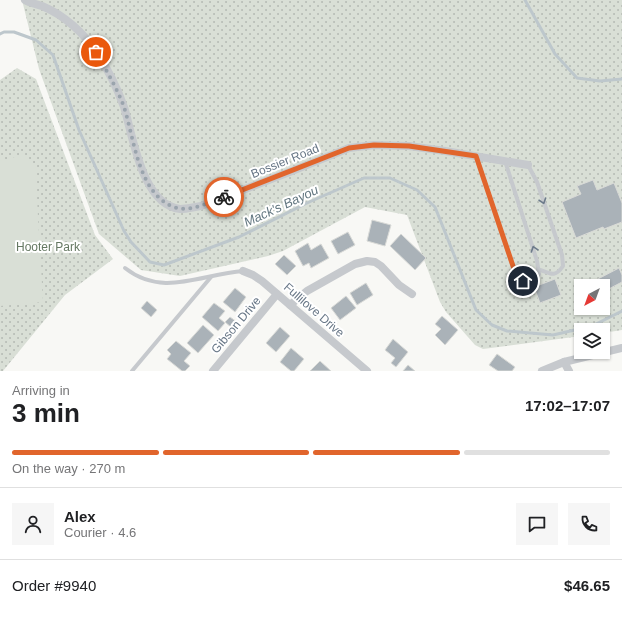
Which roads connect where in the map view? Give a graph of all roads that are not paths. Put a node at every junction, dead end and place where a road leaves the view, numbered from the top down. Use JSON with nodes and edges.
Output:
{"nodes":[{"id":1,"x":25,"y":0,"type":"edge"},
{"id":2,"x":476,"y":156,"type":"junction"},
{"id":3,"x":505,"y":161,"type":"junction"},
{"id":4,"x":528,"y":165,"type":"joint"},
{"id":5,"x":125,"y":268,"type":"dead end"},
{"id":6,"x":538,"y":269,"type":"junction"},
{"id":7,"x":243,"y":271,"type":"joint"},
{"id":8,"x":211,"y":277,"type":"junction"},
{"id":9,"x":277,"y":294,"type":"junction"},
{"id":10,"x":412,"y":294,"type":"dead end"},
{"id":11,"x":290,"y":305,"type":"junction"},
{"id":12,"x":622,"y":348,"type":"edge"},
{"id":13,"x":564,"y":362,"type":"junction"},
{"id":14,"x":132,"y":371,"type":"edge"},
{"id":15,"x":213,"y":371,"type":"edge"},
{"id":16,"x":367,"y":371,"type":"edge"},
{"id":17,"x":542,"y":371,"type":"edge"},
{"id":18,"x":569,"y":371,"type":"edge"}],
"edges":[{"from":1,"to":2,"type":"street","name":"Bossier Road"},
{"from":2,"to":3,"type":"street","name":"Bossier Road"},
{"from":2,"to":6,"type":"lane"},
{"from":3,"to":4,"type":"street","name":"Bossier Road"},
{"from":6,"to":3,"type":"lane","one_way":true},
{"from":4,"to":6,"type":"lane","one_way":true},
{"from":5,"to":8,"type":"lane"},
{"from":7,"to":8,"type":"lane"},
{"from":7,"to":9,"type":"street","name":"Fullilove Drive"},
{"from":8,"to":14,"type":"lane"},
{"from":9,"to":11,"type":"street","name":"Fullilove Drive"},
{"from":9,"to":15,"type":"street","name":"Gibson Drive"},
{"from":10,"to":11,"type":"street"},
{"from":11,"to":16,"type":"street","name":"Fullilove Drive"},
{"from":12,"to":13,"type":"street"},
{"from":13,"to":17,"type":"street"},
{"from":13,"to":18,"type":"street"}]}
